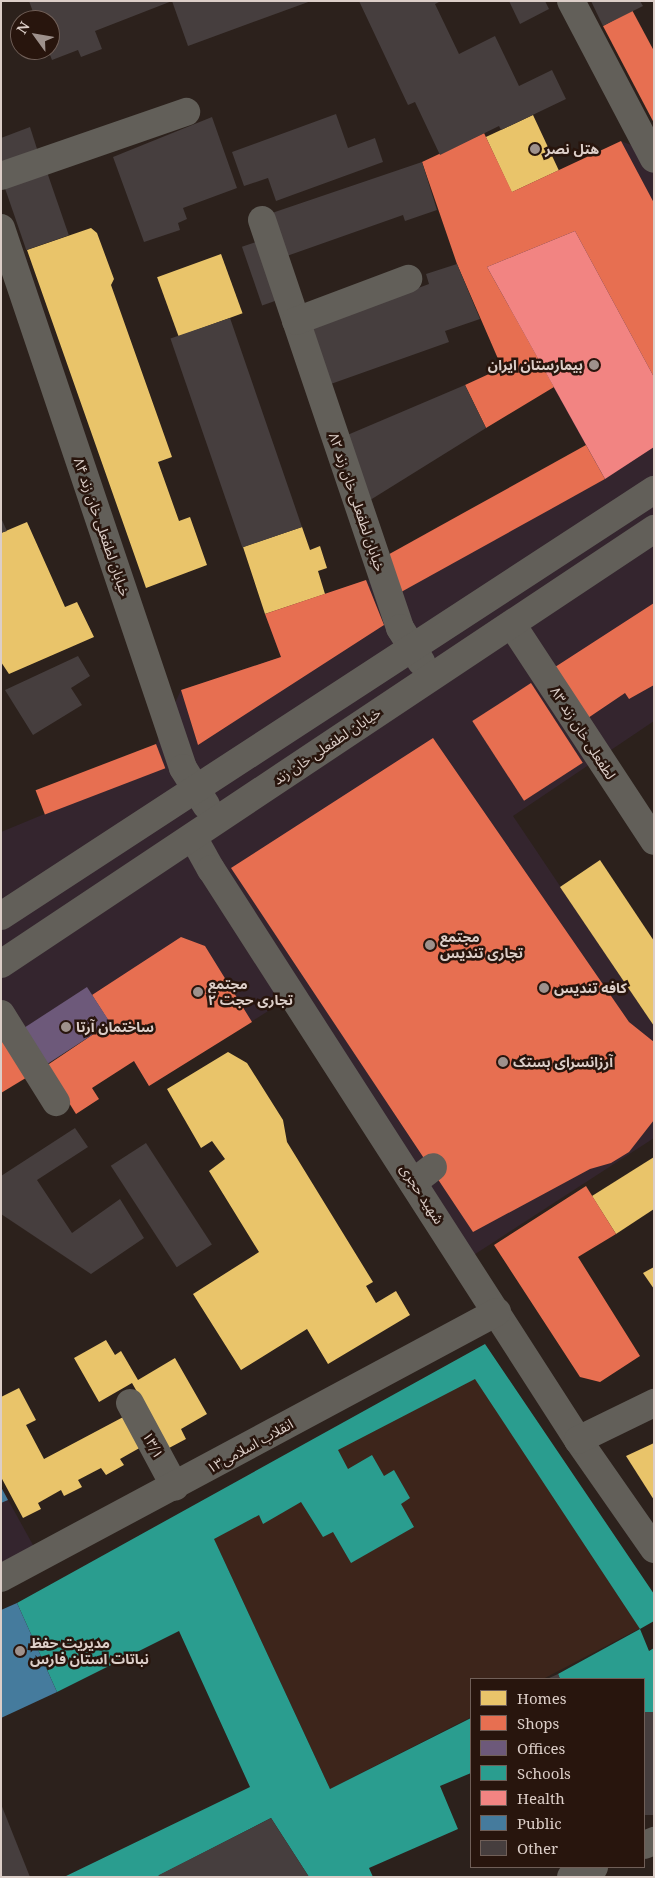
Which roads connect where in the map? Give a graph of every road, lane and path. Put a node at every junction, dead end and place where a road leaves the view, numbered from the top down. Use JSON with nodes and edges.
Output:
{"nodes":[{"id":1,"x":571,"y":1,"type":"edge"},
{"id":2,"x":186,"y":112,"type":"dead end"},
{"id":3,"x":654,"y":159,"type":"edge"},
{"id":4,"x":1,"y":176,"type":"edge"},
{"id":5,"x":262,"y":220,"type":"dead end"},
{"id":6,"x":1,"y":228,"type":"edge"},
{"id":7,"x":408,"y":279,"type":"dead end"},
{"id":8,"x":296,"y":320,"type":"junction"},
{"id":9,"x":652,"y":494,"type":"edge"},
{"id":10,"x":654,"y":529,"type":"edge"},
{"id":11,"x":512,"y":626,"type":"junction"},
{"id":12,"x":411,"y":648,"type":"junction"},
{"id":13,"x":432,"y":678,"type":"junction"},
{"id":14,"x":196,"y":790,"type":"junction"},
{"id":15,"x":216,"y":821,"type":"junction"},
{"id":16,"x":194,"y":837,"type":"junction"},
{"id":17,"x":654,"y":841,"type":"edge"},
{"id":18,"x":1,"y":916,"type":"edge"},
{"id":19,"x":1,"y":964,"type":"edge"},
{"id":20,"x":1,"y":1014,"type":"edge"},
{"id":21,"x":56,"y":1102,"type":"dead end"},
{"id":22,"x":497,"y":1312,"type":"junction"},
{"id":23,"x":130,"y":1402,"type":"dead end"},
{"id":24,"x":654,"y":1403,"type":"edge"},
{"id":25,"x":578,"y":1440,"type":"junction"},
{"id":26,"x":175,"y":1487,"type":"junction"},
{"id":27,"x":654,"y":1549,"type":"edge"},
{"id":28,"x":1,"y":1578,"type":"edge"},
{"id":29,"x":592,"y":1868,"type":"edge"},
{"id":30,"x":571,"y":1877,"type":"edge"}],
"edges":[{"from":1,"to":3,"type":"street"},
{"from":2,"to":4,"type":"street"},
{"from":5,"to":8,"type":"street","name":"خیابان لطفعلی خان زند ۸۲"},
{"from":6,"to":14,"type":"street","name":"خیابان لطفعلی خان زند ۸۴"},
{"from":7,"to":8,"type":"street"},
{"from":8,"to":12,"type":"street","name":"خیابان لطفعلی خان زند ۸۲"},
{"from":9,"to":12,"type":"street"},
{"from":10,"to":11,"type":"street","name":"خیابان لطفعلی خان زند"},
{"from":11,"to":13,"type":"street","name":"خیابان لطفعلی خان زند"},
{"from":11,"to":17,"type":"street","name":"لطفعلی خان زند ۸۳"},
{"from":12,"to":13,"type":"street","name":"خیابان لطفعلی خان زند ۸۲"},
{"from":12,"to":14,"type":"street"},
{"from":13,"to":15,"type":"street","name":"خیابان لطفعلی خان زند"},
{"from":14,"to":15,"type":"street","name":"خیابان لطفعلی خان زند ۸۴"},
{"from":14,"to":18,"type":"street"},
{"from":15,"to":16,"type":"street","name":"خیابان لطفعلی خان زند"},
{"from":16,"to":19,"type":"street","name":"خیابان لطفعلی خان زند"},
{"from":16,"to":22,"type":"street","name":"شهید حجری"},
{"from":20,"to":21,"type":"street"},
{"from":22,"to":25,"type":"street","name":"شهید حجری"},
{"from":22,"to":26,"type":"street","name":"انقلاب اسلامی۱۳"},
{"from":23,"to":26,"type":"street","name":"۱۳/۱"},
{"from":24,"to":25,"type":"street"},
{"from":25,"to":27,"type":"street","name":"شهید حجری"},
{"from":26,"to":28,"type":"street","name":"انقلاب اسلامی۱۳"},
{"from":29,"to":30,"type":"street"}]}
